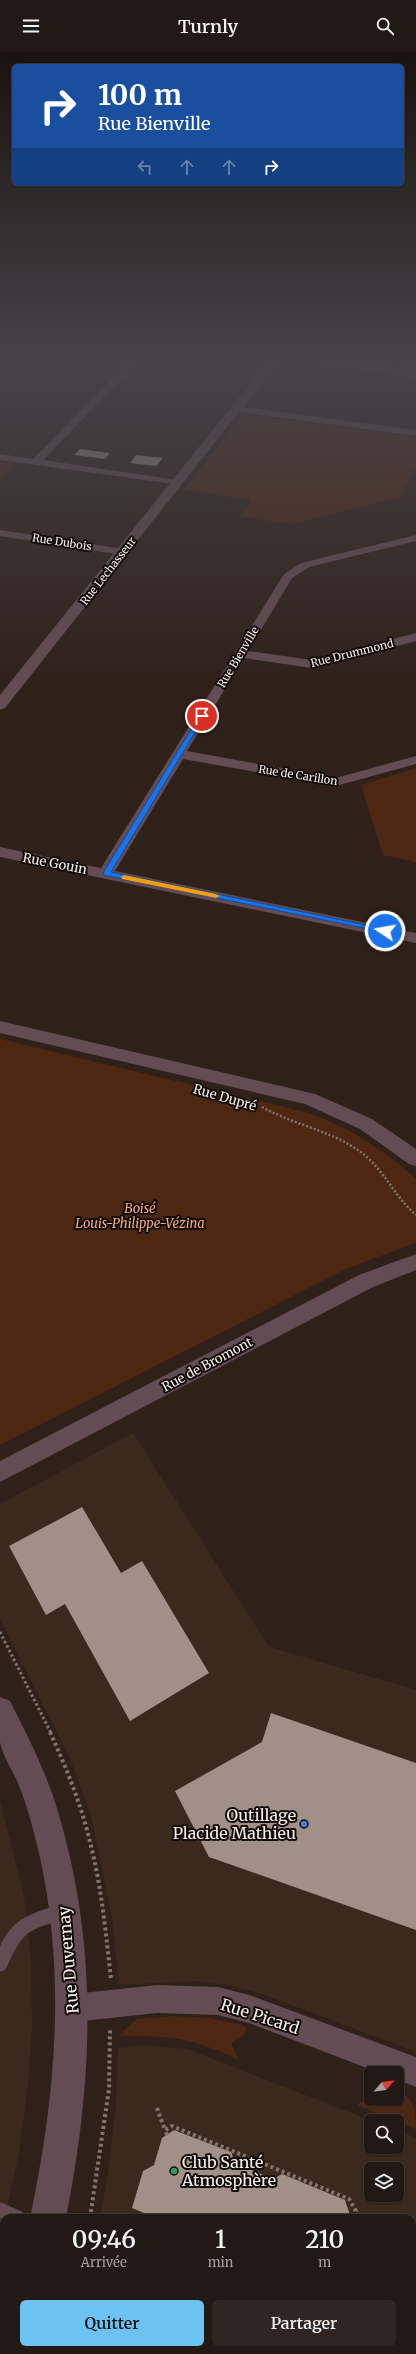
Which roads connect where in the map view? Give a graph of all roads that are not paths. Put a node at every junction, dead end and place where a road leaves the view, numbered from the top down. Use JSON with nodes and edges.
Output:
{"nodes":[{"id":1,"x":72,"y":467,"type":"edge"},
{"id":2,"x":189,"y":467,"type":"edge"},
{"id":3,"x":177,"y":483,"type":"junction"},
{"id":4,"x":0,"y":533,"type":"edge"},
{"id":5,"x":416,"y":538,"type":"edge"},
{"id":6,"x":123,"y":552,"type":"junction"},
{"id":7,"x":416,"y":637,"type":"edge"},
{"id":8,"x":240,"y":654,"type":"junction"},
{"id":9,"x":0,"y":705,"type":"edge"},
{"id":10,"x":179,"y":754,"type":"junction"},
{"id":11,"x":416,"y":760,"type":"edge"},
{"id":12,"x":0,"y":852,"type":"edge"},
{"id":13,"x":106,"y":873,"type":"junction"},
{"id":14,"x":416,"y":938,"type":"edge"},
{"id":15,"x":0,"y":1027,"type":"edge"},
{"id":16,"x":416,"y":1159,"type":"edge"},
{"id":17,"x":416,"y":1262,"type":"edge"},
{"id":18,"x":0,"y":1472,"type":"edge"},
{"id":19,"x":0,"y":1711,"type":"edge"},
{"id":20,"x":65,"y":1911,"type":"junction"},
{"id":21,"x":0,"y":1964,"type":"edge"},
{"id":22,"x":73,"y":2008,"type":"junction"},
{"id":23,"x":416,"y":2072,"type":"edge"},
{"id":24,"x":49,"y":2214,"type":"edge"}],
"edges":[{"from":1,"to":3,"type":"street"},
{"from":2,"to":3,"type":"street","name":"Rue Lechasseur"},
{"from":3,"to":6,"type":"street","name":"Rue Lechasseur"},
{"from":4,"to":6,"type":"street","name":"Rue Dubois"},
{"from":5,"to":8,"type":"street","name":"Rue Bienville"},
{"from":6,"to":9,"type":"street","name":"Rue Lechasseur"},
{"from":7,"to":8,"type":"street","name":"Rue Drummond"},
{"from":8,"to":10,"type":"street","name":"Rue Bienville"},
{"from":10,"to":11,"type":"street","name":"Rue de Carillon"},
{"from":10,"to":13,"type":"street","name":"Rue Bienville"},
{"from":12,"to":13,"type":"street","name":"Rue Gouin"},
{"from":13,"to":14,"type":"street","name":"Rue Gouin"},
{"from":15,"to":16,"type":"street","name":"Rue Dupré"},
{"from":17,"to":18,"type":"street","name":"Rue de Bromont"},
{"from":19,"to":20,"type":"street","name":"Rue Duvernay"},
{"from":20,"to":21,"type":"lane"},
{"from":20,"to":22,"type":"street","name":"Rue Duvernay"},
{"from":22,"to":23,"type":"street","name":"Rue Picard"},
{"from":22,"to":24,"type":"street","name":"Rue Duvernay"}]}
